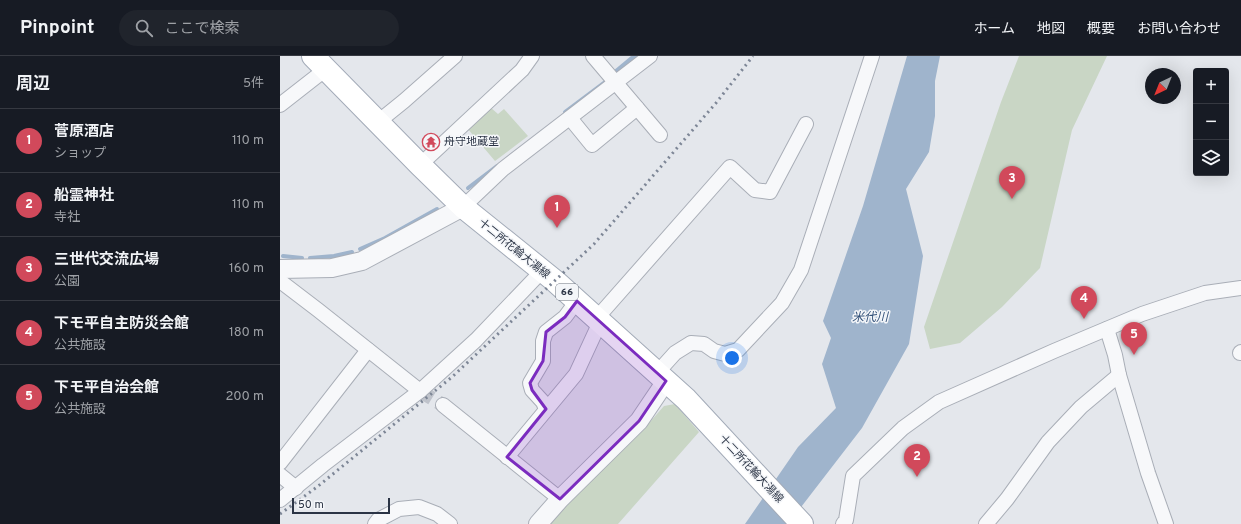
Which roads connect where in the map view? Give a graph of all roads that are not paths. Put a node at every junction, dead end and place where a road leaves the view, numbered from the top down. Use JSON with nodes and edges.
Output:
{"nodes":[{"id":1,"x":455,"y":56,"type":"edge"},
{"id":2,"x":532,"y":56,"type":"edge"},
{"id":3,"x":593,"y":56,"type":"edge"},
{"id":4,"x":650,"y":56,"type":"edge"},
{"id":5,"x":872,"y":56,"type":"edge"},
{"id":6,"x":320,"y":62,"type":"edge"},
{"id":7,"x":611,"y":77,"type":"junction"},
{"id":8,"x":280,"y":105,"type":"edge"},
{"id":9,"x":638,"y":108,"type":"junction"},
{"id":10,"x":570,"y":118,"type":"junction"},
{"id":11,"x":378,"y":122,"type":"junction"},
{"id":12,"x":806,"y":124,"type":"dead end"},
{"id":13,"x":660,"y":135,"type":"dead end"},
{"id":14,"x":420,"y":165,"type":"junction"},
{"id":15,"x":463,"y":207,"type":"junction"},
{"id":16,"x":280,"y":271,"type":"edge"},
{"id":17,"x":542,"y":271,"type":"junction"},
{"id":18,"x":1241,"y":288,"type":"edge"},
{"id":19,"x":577,"y":301,"type":"junction"},
{"id":20,"x":598,"y":320,"type":"junction"},
{"id":21,"x":1107,"y":329,"type":"junction"},
{"id":22,"x":368,"y":350,"type":"junction"},
{"id":23,"x":1119,"y":375,"type":"junction"},
{"id":24,"x":661,"y":377,"type":"junction"},
{"id":25,"x":420,"y":391,"type":"junction"},
{"id":26,"x":443,"y":405,"type":"tunnel mouth"},
{"id":27,"x":546,"y":409,"type":"junction"},
{"id":28,"x":507,"y":456,"type":"junction"},
{"id":29,"x":280,"y":463,"type":"edge"},
{"id":30,"x":280,"y":475,"type":"edge"},
{"id":31,"x":296,"y":488,"type":"junction"},
{"id":32,"x":560,"y":499,"type":"junction"},
{"id":33,"x":280,"y":500,"type":"edge"},
{"id":34,"x":800,"y":522,"type":"edge"},
{"id":35,"x":375,"y":524,"type":"edge"},
{"id":36,"x":450,"y":524,"type":"edge"},
{"id":37,"x":538,"y":524,"type":"edge"},
{"id":38,"x":843,"y":524,"type":"edge"},
{"id":39,"x":986,"y":524,"type":"edge"},
{"id":40,"x":1166,"y":524,"type":"edge"}],
"edges":[{"from":1,"to":11,"type":"street"},
{"from":2,"to":14,"type":"street"},
{"from":3,"to":7,"type":"street"},
{"from":4,"to":7,"type":"street"},
{"from":5,"to":24,"type":"street"},
{"from":6,"to":8,"type":"street"},
{"from":6,"to":11,"type":"main road","name":"十二所花輪大湯線","number":"66"},
{"from":7,"to":9,"type":"street"},
{"from":7,"to":10,"type":"street"},
{"from":9,"to":10,"type":"street"},
{"from":9,"to":13,"type":"street"},
{"from":10,"to":15,"type":"street"},
{"from":11,"to":14,"type":"main road","name":"十二所花輪大湯線","number":"66"},
{"from":12,"to":20,"type":"street"},
{"from":14,"to":15,"type":"main road","name":"十二所花輪大湯線","number":"66"},
{"from":15,"to":16,"type":"street"},
{"from":15,"to":17,"type":"main road","name":"十二所花輪大湯線","number":"66"},
{"from":16,"to":22,"type":"street"},
{"from":17,"to":19,"type":"main road","name":"十二所花輪大湯線","number":"66"},
{"from":17,"to":25,"type":"street"},
{"from":18,"to":21,"type":"street"},
{"from":19,"to":20,"type":"main road","name":"十二所花輪大湯線","number":"66"},
{"from":19,"to":27,"type":"street"},
{"from":20,"to":24,"type":"main road","name":"十二所花輪大湯線","number":"66"},
{"from":20,"to":27,"type":"street"},
{"from":21,"to":23,"type":"street"},
{"from":21,"to":38,"type":"street"},
{"from":22,"to":25,"type":"street"},
{"from":22,"to":29,"type":"street"},
{"from":23,"to":39,"type":"street"},
{"from":23,"to":40,"type":"street"},
{"from":24,"to":32,"type":"street"},
{"from":24,"to":34,"type":"main road","name":"十二所花輪大湯線","number":"66"},
{"from":25,"to":31,"type":"street"},
{"from":26,"to":28,"type":"street"},
{"from":27,"to":28,"type":"street"},
{"from":28,"to":32,"type":"street"},
{"from":30,"to":31,"type":"street"},
{"from":31,"to":33,"type":"street"},
{"from":32,"to":37,"type":"street"},
{"from":35,"to":36,"type":"street"}]}
